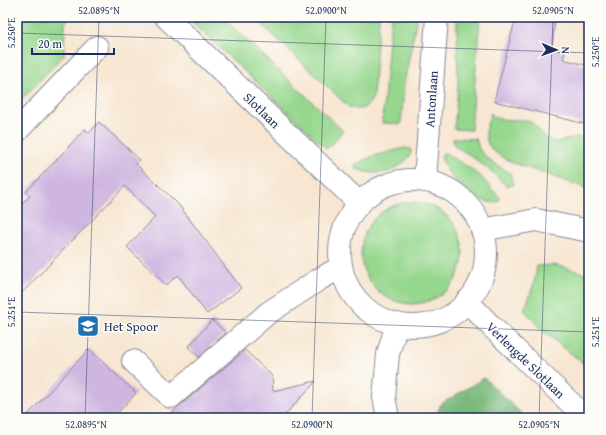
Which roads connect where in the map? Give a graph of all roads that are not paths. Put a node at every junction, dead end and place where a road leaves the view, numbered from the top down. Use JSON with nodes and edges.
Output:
{"nodes":[{"id":1,"x":166,"y":17,"type":"edge"},
{"id":2,"x":437,"y":17,"type":"edge"},
{"id":3,"x":97,"y":47,"type":"dead end"},
{"id":4,"x":17,"y":131,"type":"edge"},
{"id":5,"x":425,"y":180,"type":"junction"},
{"id":6,"x":359,"y":203,"type":"junction"},
{"id":7,"x":482,"y":230,"type":"junction"},
{"id":8,"x":589,"y":231,"type":"edge"},
{"id":9,"x":341,"y":267,"type":"junction"},
{"id":10,"x":467,"y":302,"type":"junction"},
{"id":11,"x":397,"y":324,"type":"junction"},
{"id":12,"x":133,"y":361,"type":"dead end"},
{"id":13,"x":388,"y":418,"type":"edge"},
{"id":14,"x":586,"y":418,"type":"edge"}],
"edges":[{"from":1,"to":6,"type":"street","name":"Slotlaan"},
{"from":2,"to":5,"type":"street","name":"Antonlaan"},
{"from":3,"to":4,"type":"street"},
{"from":5,"to":6,"type":"street"},
{"from":5,"to":7,"type":"street"},
{"from":6,"to":9,"type":"street"},
{"from":7,"to":8,"type":"street"},
{"from":7,"to":10,"type":"street"},
{"from":9,"to":11,"type":"street"},
{"from":9,"to":12,"type":"street"},
{"from":10,"to":11,"type":"street"},
{"from":10,"to":14,"type":"street","name":"Verlengde Slotlaan"},
{"from":11,"to":13,"type":"street"}]}
